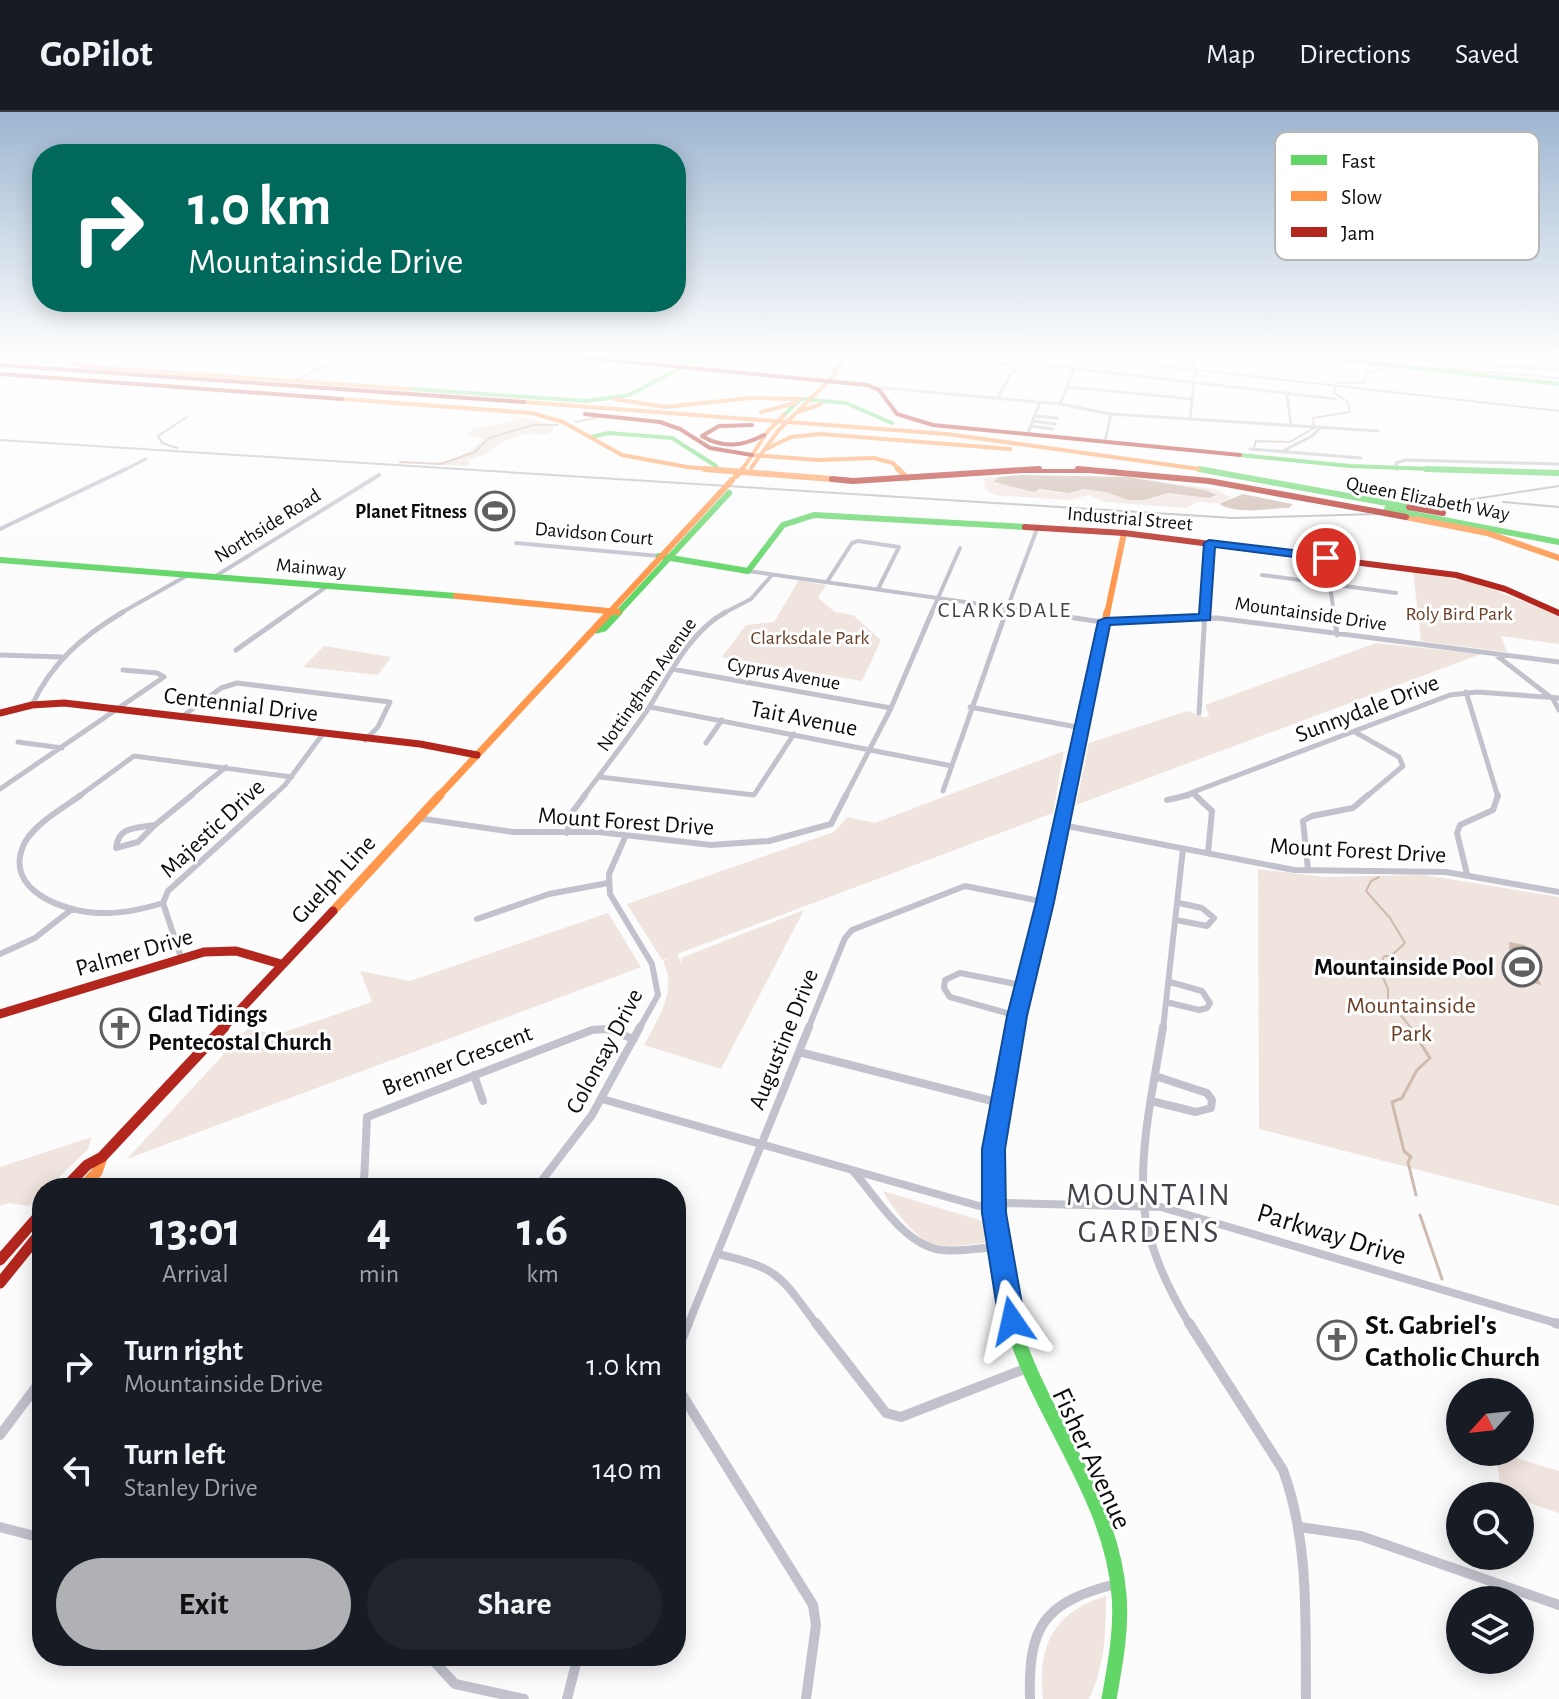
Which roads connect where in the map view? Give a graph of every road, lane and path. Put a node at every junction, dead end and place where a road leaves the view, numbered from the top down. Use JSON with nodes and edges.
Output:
{"nodes":[{"id":1,"x":577,"y":430,"type":"edge"},
{"id":2,"x":682,"y":430,"type":"edge"},
{"id":3,"x":707,"y":430,"type":"edge"},
{"id":4,"x":766,"y":430,"type":"edge"},
{"id":5,"x":776,"y":430,"type":"edge"},
{"id":6,"x":882,"y":430,"type":"edge"},
{"id":7,"x":913,"y":430,"type":"edge"},
{"id":8,"x":938,"y":430,"type":"edge"},
{"id":9,"x":1041,"y":430,"type":"edge"},
{"id":10,"x":1108,"y":430,"type":"edge"},
{"id":11,"x":1318,"y":430,"type":"edge"},
{"id":12,"x":1365,"y":430,"type":"edge"},
{"id":13,"x":1378,"y":431,"type":"dead end"},
{"id":14,"x":591,"y":437,"type":"junction"},
{"id":15,"x":990,"y":438,"type":"junction"},
{"id":16,"x":1105,"y":442,"type":"junction"},
{"id":17,"x":1250,"y":449,"type":"dead end"},
{"id":18,"x":1279,"y":455,"type":"junction"},
{"id":19,"x":1361,"y":458,"type":"dead end"},
{"id":20,"x":146,"y":459,"type":"dead end"},
{"id":21,"x":1105,"y":459,"type":"junction"},
{"id":22,"x":1559,"y":464,"type":"edge"},
{"id":23,"x":747,"y":467,"type":"junction"},
{"id":24,"x":1397,"y":469,"type":"junction"},
{"id":25,"x":1559,"y":473,"type":"edge"},
{"id":26,"x":379,"y":475,"type":"dead end"},
{"id":27,"x":907,"y":478,"type":"junction"},
{"id":28,"x":1407,"y":512,"type":"junction"},
{"id":29,"x":0,"y":529,"type":"edge"},
{"id":30,"x":1037,"y":529,"type":"junction"},
{"id":31,"x":1124,"y":533,"type":"junction"},
{"id":32,"x":1559,"y":534,"type":"edge"},
{"id":33,"x":1559,"y":542,"type":"edge"},
{"id":34,"x":516,"y":543,"type":"dead end"},
{"id":35,"x":1209,"y":543,"type":"junction"},
{"id":36,"x":960,"y":548,"type":"dead end"},
{"id":37,"x":664,"y":557,"type":"junction"},
{"id":38,"x":1326,"y":558,"type":"junction"},
{"id":39,"x":1559,"y":558,"type":"edge"},
{"id":40,"x":755,"y":559,"type":"junction"},
{"id":41,"x":0,"y":560,"type":"edge"},
{"id":42,"x":692,"y":561,"type":"junction"},
{"id":43,"x":733,"y":568,"type":"junction"},
{"id":44,"x":658,"y":569,"type":"junction"},
{"id":45,"x":748,"y":571,"type":"junction"},
{"id":46,"x":189,"y":575,"type":"junction"},
{"id":47,"x":773,"y":575,"type":"junction"},
{"id":48,"x":1262,"y":575,"type":"dead end"},
{"id":49,"x":214,"y":577,"type":"junction"},
{"id":50,"x":827,"y":582,"type":"junction"},
{"id":51,"x":1329,"y":584,"type":"junction"},
{"id":52,"x":326,"y":587,"type":"junction"},
{"id":53,"x":878,"y":589,"type":"junction"},
{"id":54,"x":1396,"y":593,"type":"dead end"},
{"id":55,"x":623,"y":596,"type":"junction"},
{"id":56,"x":939,"y":598,"type":"junction"},
{"id":57,"x":580,"y":608,"type":"junction"},
{"id":58,"x":1009,"y":608,"type":"junction"},
{"id":59,"x":614,"y":611,"type":"junction"},
{"id":60,"x":1559,"y":613,"type":"edge"},
{"id":61,"x":1206,"y":618,"type":"junction"},
{"id":62,"x":1105,"y":621,"type":"junction"},
{"id":63,"x":1337,"y":635,"type":"junction"},
{"id":64,"x":236,"y":650,"type":"dead end"},
{"id":65,"x":1493,"y":653,"type":"junction"},
{"id":66,"x":0,"y":655,"type":"edge"},
{"id":67,"x":62,"y":657,"type":"junction"},
{"id":68,"x":1559,"y":662,"type":"edge"},
{"id":69,"x":672,"y":669,"type":"junction"},
{"id":70,"x":123,"y":670,"type":"dead end"},
{"id":71,"x":1466,"y":692,"type":"junction"},
{"id":72,"x":1556,"y":699,"type":"edge"},
{"id":73,"x":32,"y":705,"type":"junction"},
{"id":74,"x":650,"y":707,"type":"junction"},
{"id":75,"x":970,"y":707,"type":"junction"},
{"id":76,"x":891,"y":708,"type":"junction"},
{"id":77,"x":121,"y":709,"type":"junction"},
{"id":78,"x":1559,"y":710,"type":"edge"},
{"id":79,"x":0,"y":713,"type":"edge"},
{"id":80,"x":1199,"y":713,"type":"dead end"},
{"id":81,"x":183,"y":716,"type":"junction"},
{"id":82,"x":722,"y":720,"type":"junction"},
{"id":83,"x":1082,"y":728,"type":"junction"},
{"id":84,"x":1355,"y":732,"type":"junction"},
{"id":85,"x":794,"y":734,"type":"junction"},
{"id":86,"x":322,"y":735,"type":"junction"},
{"id":87,"x":365,"y":740,"type":"junction"},
{"id":88,"x":18,"y":742,"type":"dead end"},
{"id":89,"x":706,"y":743,"type":"dead end"},
{"id":90,"x":63,"y":748,"type":"junction"},
{"id":91,"x":868,"y":750,"type":"junction"},
{"id":92,"x":477,"y":755,"type":"junction"},
{"id":93,"x":952,"y":766,"type":"junction"},
{"id":94,"x":226,"y":767,"type":"junction"},
{"id":95,"x":292,"y":777,"type":"junction"},
{"id":96,"x":599,"y":777,"type":"junction"},
{"id":97,"x":0,"y":789,"type":"edge"},
{"id":98,"x":943,"y":791,"type":"dead end"},
{"id":99,"x":1194,"y":794,"type":"junction"},
{"id":100,"x":1167,"y":800,"type":"dead end"},
{"id":101,"x":417,"y":818,"type":"junction"},
{"id":102,"x":155,"y":825,"type":"junction"},
{"id":103,"x":1062,"y":825,"type":"junction"},
{"id":104,"x":567,"y":833,"type":"junction"},
{"id":105,"x":626,"y":835,"type":"junction"},
{"id":106,"x":1183,"y":849,"type":"junction"},
{"id":107,"x":1208,"y":853,"type":"junction"},
{"id":108,"x":1308,"y":870,"type":"junction"},
{"id":109,"x":1467,"y":874,"type":"junction"},
{"id":110,"x":608,"y":883,"type":"junction"},
{"id":111,"x":1559,"y":892,"type":"edge"},
{"id":112,"x":1045,"y":902,"type":"junction"},
{"id":113,"x":163,"y":903,"type":"junction"},
{"id":114,"x":1179,"y":903,"type":"junction"},
{"id":115,"x":72,"y":909,"type":"junction"},
{"id":116,"x":477,"y":919,"type":"dead end"},
{"id":117,"x":1176,"y":920,"type":"junction"},
{"id":118,"x":0,"y":954,"type":"edge"},
{"id":119,"x":181,"y":957,"type":"junction"},
{"id":120,"x":281,"y":964,"type":"junction"},
{"id":121,"x":1170,"y":982,"type":"junction"},
{"id":122,"x":1026,"y":986,"type":"junction"},
{"id":123,"x":1166,"y":1002,"type":"junction"},
{"id":124,"x":0,"y":1014,"type":"edge"},
{"id":125,"x":1017,"y":1016,"type":"junction"},
{"id":126,"x":634,"y":1039,"type":"junction"},
{"id":127,"x":799,"y":1052,"type":"junction"},
{"id":128,"x":474,"y":1075,"type":"junction"},
{"id":129,"x":1155,"y":1076,"type":"junction"},
{"id":130,"x":602,"y":1099,"type":"junction"},
{"id":131,"x":483,"y":1101,"type":"dead end"},
{"id":132,"x":1151,"y":1101,"type":"junction"},
{"id":133,"x":1000,"y":1103,"type":"junction"},
{"id":134,"x":761,"y":1145,"type":"junction"},
{"id":135,"x":102,"y":1157,"type":"junction"},
{"id":136,"x":853,"y":1171,"type":"junction"},
{"id":137,"x":75,"y":1178,"type":"edge"},
{"id":138,"x":91,"y":1178,"type":"edge"},
{"id":139,"x":364,"y":1178,"type":"edge"},
{"id":140,"x":543,"y":1178,"type":"edge"},
{"id":141,"x":993,"y":1204,"type":"junction"},
{"id":142,"x":1144,"y":1207,"type":"junction"},
{"id":143,"x":32,"y":1224,"type":"edge"},
{"id":144,"x":32,"y":1243,"type":"edge"},
{"id":145,"x":998,"y":1247,"type":"junction"},
{"id":146,"x":718,"y":1254,"type":"junction"},
{"id":147,"x":0,"y":1260,"type":"edge"},
{"id":148,"x":0,"y":1283,"type":"edge"},
{"id":149,"x":1559,"y":1324,"type":"edge"},
{"id":150,"x":686,"y":1329,"type":"edge"},
{"id":151,"x":1027,"y":1368,"type":"junction"},
{"id":152,"x":32,"y":1392,"type":"edge"},
{"id":153,"x":686,"y":1401,"type":"edge"},
{"id":154,"x":0,"y":1435,"type":"edge"},
{"id":155,"x":0,"y":1527,"type":"edge"},
{"id":156,"x":1300,"y":1527,"type":"junction"},
{"id":157,"x":32,"y":1535,"type":"edge"},
{"id":158,"x":1120,"y":1584,"type":"junction"},
{"id":159,"x":1559,"y":1605,"type":"edge"},
{"id":160,"x":438,"y":1666,"type":"edge"},
{"id":161,"x":575,"y":1666,"type":"edge"},
{"id":162,"x":524,"y":1699,"type":"edge"},
{"id":163,"x":567,"y":1699,"type":"edge"},
{"id":164,"x":806,"y":1699,"type":"edge"},
{"id":165,"x":1030,"y":1699,"type":"edge"},
{"id":166,"x":1109,"y":1699,"type":"edge"},
{"id":167,"x":1306,"y":1699,"type":"edge"}],
"edges":[{"from":1,"to":14,"type":"main road"},
{"from":2,"to":23,"type":"main road"},
{"from":3,"to":4,"type":"main road"},
{"from":5,"to":23,"type":"main road","name":"Guelph Line"},
{"from":6,"to":21,"type":"main road","name":"Queen Elizabeth Way"},
{"from":7,"to":15,"type":"main road","name":"Queen Elizabeth Way"},
{"from":8,"to":15,"type":"main road"},
{"from":9,"to":16,"type":"main road"},
{"from":10,"to":16,"type":"street"},
{"from":11,"to":18,"type":"street"},
{"from":12,"to":13,"type":"street"},
{"from":14,"to":23,"type":"main road"},
{"from":14,"to":27,"type":"main road"},
{"from":15,"to":28,"type":"main road","name":"Queen Elizabeth Way"},
{"from":16,"to":18,"type":"main road"},
{"from":17,"to":18,"type":"street"},
{"from":18,"to":19,"type":"street"},
{"from":18,"to":24,"type":"main road"},
{"from":20,"to":29,"type":"street"},
{"from":21,"to":23,"type":"main road"},
{"from":21,"to":33,"type":"main road","name":"Queen Elizabeth Way","bridge":true},
{"from":22,"to":24,"type":"street"},
{"from":23,"to":27,"type":"main road"},
{"from":23,"to":37,"type":"main road","name":"Guelph Line"},
{"from":24,"to":25,"type":"main road"},
{"from":26,"to":49,"type":"street","name":"Northside Road"},
{"from":27,"to":28,"type":"main road","bridge":true},
{"from":28,"to":32,"type":"main road","name":"Queen Elizabeth Way","bridge":true},
{"from":28,"to":39,"type":"main road"},
{"from":30,"to":31,"type":"main road","name":"Industrial Street"},
{"from":30,"to":40,"type":"main road","name":"Industrial Street"},
{"from":30,"to":58,"type":"street"},
{"from":31,"to":35,"type":"main road","name":"Industrial Street"},
{"from":31,"to":62,"type":"main road","name":"Fisher Avenue"},
{"from":34,"to":37,"type":"street","name":"Davidson Court"},
{"from":35,"to":38,"type":"main road","name":"Industrial Street"},
{"from":35,"to":61,"type":"street"},
{"from":36,"to":56,"type":"street"},
{"from":37,"to":42,"type":"main road","name":"Mountainside Drive"},
{"from":37,"to":44,"type":"main road","name":"Guelph Line"},
{"from":37,"to":55,"type":"main road","name":"Guelph Line"},
{"from":38,"to":51,"type":"street"},
{"from":38,"to":60,"type":"main road","name":"Industrial Street"},
{"from":40,"to":43,"type":"main road","name":"Industrial Street"},
{"from":40,"to":45,"type":"main road","name":"Industrial Street"},
{"from":41,"to":46,"type":"main road","name":"Mainway"},
{"from":42,"to":43,"type":"main road","name":"Mountainside Drive"},
{"from":42,"to":44,"type":"main road"},
{"from":43,"to":45,"type":"main road","name":"Mountainside Drive"},
{"from":44,"to":59,"type":"main road","name":"Guelph Line"},
{"from":45,"to":47,"type":"street","name":"Mountainside Drive"},
{"from":46,"to":49,"type":"main road","name":"Mainway"},
{"from":46,"to":67,"type":"street","name":"Northside Road"},
{"from":47,"to":50,"type":"street","name":"Mountainside Drive"},
{"from":47,"to":69,"type":"street","name":"Nottingham Avenue"},
{"from":48,"to":51,"type":"street"},
{"from":49,"to":52,"type":"main road","name":"Mainway"},
{"from":50,"to":53,"type":"street","name":"Mountainside Drive"},
{"from":50,"to":53,"type":"street"},
{"from":51,"to":54,"type":"street"},
{"from":51,"to":63,"type":"street"},
{"from":52,"to":57,"type":"main road","name":"Mainway"},
{"from":52,"to":64,"type":"street"},
{"from":53,"to":56,"type":"street","name":"Mountainside Drive"},
{"from":55,"to":57,"type":"main road"},
{"from":55,"to":59,"type":"main road","name":"Guelph Line"},
{"from":56,"to":58,"type":"street","name":"Mountainside Drive"},
{"from":56,"to":76,"type":"street"},
{"from":57,"to":59,"type":"main road","name":"Mainway"},
{"from":58,"to":62,"type":"street","name":"Mountainside Drive"},
{"from":58,"to":75,"type":"street"},
{"from":59,"to":92,"type":"main road","name":"Guelph Line"},
{"from":61,"to":62,"type":"street","name":"Mountainside Drive"},
{"from":61,"to":63,"type":"street","name":"Mountainside Drive"},
{"from":61,"to":80,"type":"street"},
{"from":62,"to":83,"type":"main road","name":"Fisher Avenue"},
{"from":63,"to":65,"type":"street","name":"Mountainside Drive"},
{"from":65,"to":68,"type":"street","name":"Mountainside Drive"},
{"from":65,"to":72,"type":"street"},
{"from":66,"to":67,"type":"street"},
{"from":67,"to":73,"type":"street","name":"Northside Road"},
{"from":69,"to":74,"type":"street","name":"Nottingham Avenue"},
{"from":69,"to":76,"type":"street","name":"Cyprus Avenue"},
{"from":70,"to":77,"type":"street"},
{"from":71,"to":72,"type":"street","name":"Sunnydale Drive"},
{"from":71,"to":84,"type":"street","name":"Sunnydale Drive"},
{"from":71,"to":109,"type":"street"},
{"from":72,"to":78,"type":"street"},
{"from":73,"to":77,"type":"main road","name":"Centennial Drive"},
{"from":73,"to":79,"type":"main road","name":"Centennial Drive"},
{"from":74,"to":82,"type":"street","name":"Tait Avenue"},
{"from":74,"to":96,"type":"street","name":"Nottingham Avenue"},
{"from":75,"to":83,"type":"street"},
{"from":75,"to":93,"type":"street"},
{"from":76,"to":91,"type":"street"},
{"from":77,"to":81,"type":"main road","name":"Centennial Drive"},
{"from":77,"to":90,"type":"street"},
{"from":81,"to":86,"type":"main road","name":"Centennial Drive"},
{"from":81,"to":87,"type":"street"},
{"from":82,"to":85,"type":"street","name":"Tait Avenue"},
{"from":82,"to":89,"type":"street"},
{"from":83,"to":103,"type":"main road","name":"Fisher Avenue"},
{"from":84,"to":99,"type":"street","name":"Sunnydale Drive"},
{"from":84,"to":108,"type":"street"},
{"from":85,"to":91,"type":"street","name":"Tait Avenue"},
{"from":85,"to":96,"type":"street"},
{"from":86,"to":87,"type":"main road","name":"Centennial Drive"},
{"from":86,"to":95,"type":"street","name":"Majestic Drive"},
{"from":87,"to":92,"type":"main road","name":"Centennial Drive"},
{"from":88,"to":90,"type":"street"},
{"from":90,"to":97,"type":"street"},
{"from":91,"to":93,"type":"street","name":"Tait Avenue"},
{"from":91,"to":105,"type":"street","name":"Mount Forest Drive"},
{"from":92,"to":101,"type":"main road","name":"Guelph Line"},
{"from":93,"to":98,"type":"street"},
{"from":94,"to":95,"type":"street"},
{"from":94,"to":102,"type":"street"},
{"from":94,"to":115,"type":"street"},
{"from":95,"to":113,"type":"street","name":"Majestic Drive"},
{"from":96,"to":104,"type":"street","name":"Nottingham Avenue"},
{"from":99,"to":100,"type":"street","name":"Sunnydale Drive"},
{"from":99,"to":107,"type":"street"},
{"from":101,"to":104,"type":"street","name":"Mount Forest Drive"},
{"from":101,"to":120,"type":"main road","name":"Guelph Line"},
{"from":102,"to":102,"type":"street"},
{"from":103,"to":106,"type":"street","name":"Mount Forest Drive"},
{"from":103,"to":112,"type":"main road","name":"Fisher Avenue"},
{"from":104,"to":105,"type":"street","name":"Mount Forest Drive"},
{"from":105,"to":110,"type":"street"},
{"from":106,"to":107,"type":"street","name":"Mount Forest Drive"},
{"from":106,"to":114,"type":"street"},
{"from":107,"to":108,"type":"street","name":"Mount Forest Drive"},
{"from":108,"to":109,"type":"street","name":"Mount Forest Drive"},
{"from":109,"to":111,"type":"street","name":"Mount Forest Drive"},
{"from":110,"to":116,"type":"street"},
{"from":110,"to":126,"type":"street","name":"Colonsay Drive"},
{"from":112,"to":122,"type":"main road","name":"Fisher Avenue"},
{"from":112,"to":127,"type":"street","name":"Augustine Drive"},
{"from":113,"to":115,"type":"street"},
{"from":113,"to":119,"type":"street","name":"Majestic Drive"},
{"from":114,"to":117,"type":"street"},
{"from":114,"to":117,"type":"street"},
{"from":115,"to":118,"type":"street"},
{"from":117,"to":121,"type":"street"},
{"from":119,"to":120,"type":"main road","name":"Palmer Drive"},
{"from":119,"to":124,"type":"main road","name":"Palmer Drive"},
{"from":120,"to":135,"type":"main road","name":"Guelph Line"},
{"from":121,"to":123,"type":"street"},
{"from":121,"to":123,"type":"street"},
{"from":122,"to":125,"type":"main road","name":"Fisher Avenue"},
{"from":122,"to":125,"type":"street"},
{"from":123,"to":129,"type":"street"},
{"from":125,"to":133,"type":"main road","name":"Fisher Avenue"},
{"from":126,"to":128,"type":"street","name":"Brenner Crescent"},
{"from":126,"to":130,"type":"street","name":"Colonsay Drive"},
{"from":127,"to":133,"type":"street"},
{"from":127,"to":134,"type":"street","name":"Augustine Drive"},
{"from":128,"to":131,"type":"street"},
{"from":128,"to":139,"type":"street","name":"Brenner Crescent"},
{"from":129,"to":132,"type":"street"},
{"from":129,"to":132,"type":"street"},
{"from":130,"to":134,"type":"street","name":"Parkway Drive"},
{"from":130,"to":140,"type":"street","name":"Colonsay Drive"},
{"from":132,"to":142,"type":"street"},
{"from":133,"to":141,"type":"main road","name":"Fisher Avenue"},
{"from":134,"to":136,"type":"street","name":"Parkway Drive"},
{"from":134,"to":146,"type":"street","name":"Augustine Drive"},
{"from":135,"to":137,"type":"main road","name":"Guelph Line"},
{"from":135,"to":138,"type":"main road","name":"Guelph Line"},
{"from":136,"to":141,"type":"street","name":"Parkway Drive"},
{"from":136,"to":145,"type":"street"},
{"from":141,"to":142,"type":"street","name":"Parkway Drive"},
{"from":141,"to":145,"type":"main road","name":"Fisher Avenue"},
{"from":142,"to":149,"type":"street","name":"Parkway Drive"},
{"from":142,"to":156,"type":"street"},
{"from":143,"to":147,"type":"main road"},
{"from":144,"to":148,"type":"main road"},
{"from":145,"to":151,"type":"main road","name":"Fisher Avenue"},
{"from":146,"to":150,"type":"street","name":"Augustine Drive"},
{"from":146,"to":151,"type":"street"},
{"from":151,"to":158,"type":"main road","name":"Fisher Avenue"},
{"from":152,"to":154,"type":"street"},
{"from":153,"to":164,"type":"street"},
{"from":155,"to":157,"type":"street"},
{"from":156,"to":159,"type":"street"},
{"from":156,"to":167,"type":"street"},
{"from":158,"to":165,"type":"street"},
{"from":158,"to":166,"type":"main road","name":"Fisher Avenue"},
{"from":160,"to":162,"type":"street"},
{"from":161,"to":163,"type":"street"}]}
